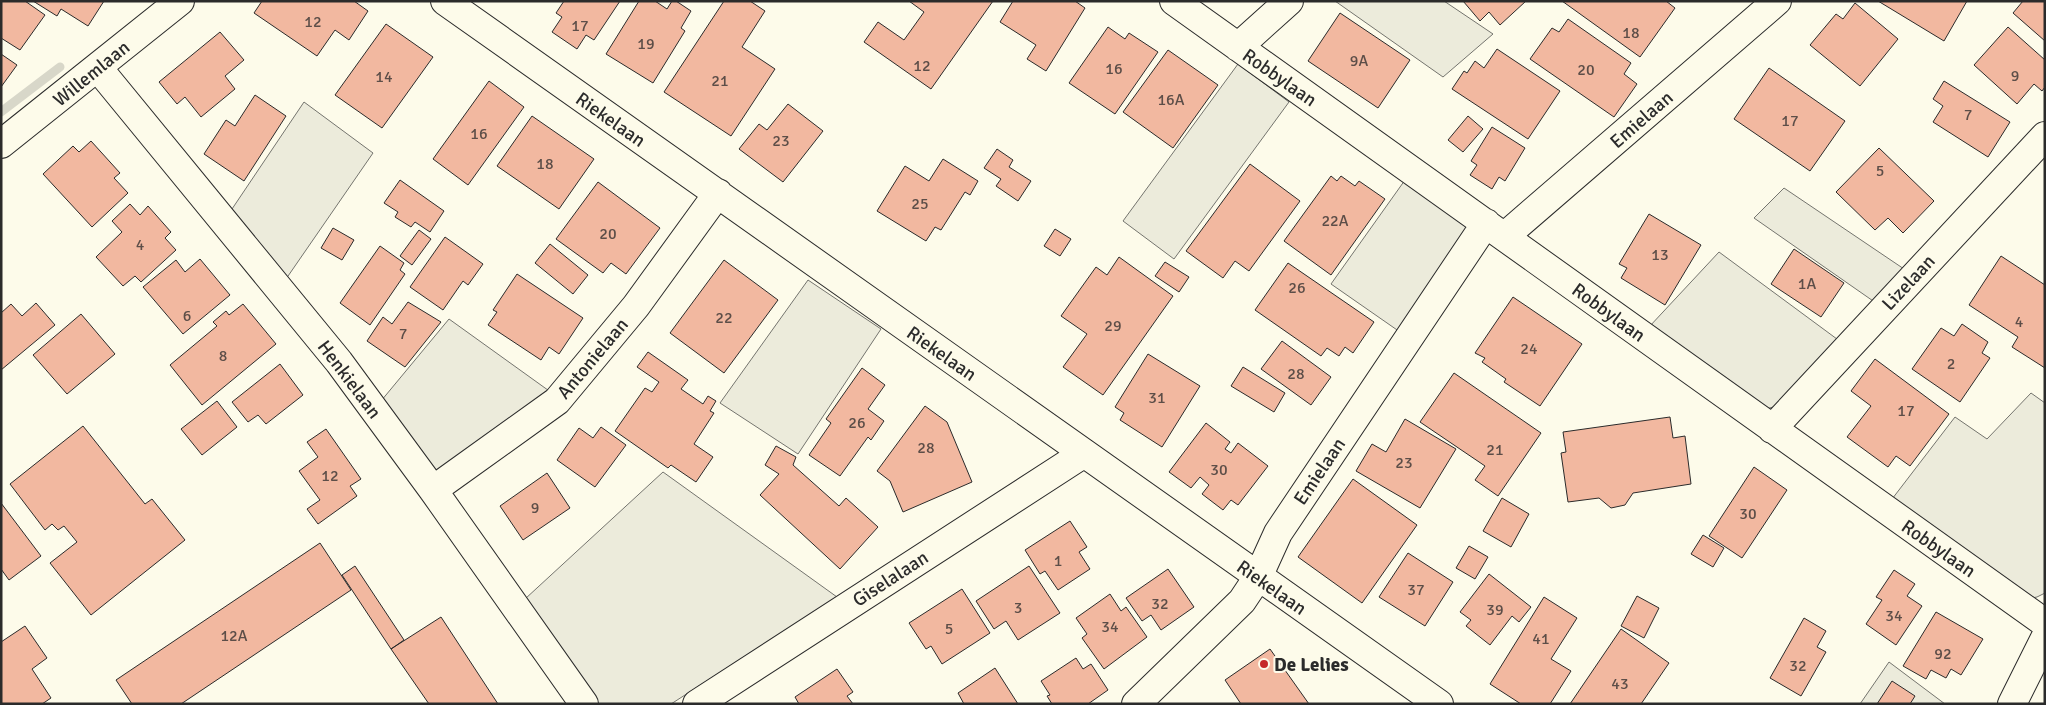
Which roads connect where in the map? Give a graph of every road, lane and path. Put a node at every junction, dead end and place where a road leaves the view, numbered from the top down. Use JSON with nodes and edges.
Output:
{"nodes":[{"id":1,"x":180,"y":1,"type":"edge"},
{"id":2,"x":444,"y":1,"type":"edge"},
{"id":3,"x":1174,"y":1,"type":"edge"},
{"id":4,"x":1289,"y":1,"type":"edge"},
{"id":5,"x":1777,"y":1,"type":"edge"},
{"id":6,"x":1238,"y":47,"type":"junction"},
{"id":7,"x":98,"y":68,"type":"junction"},
{"id":8,"x":2045,"y":136,"type":"edge"},
{"id":9,"x":1,"y":144,"type":"edge"},
{"id":10,"x":718,"y":194,"type":"junction"},
{"id":11,"x":1495,"y":230,"type":"junction"},
{"id":12,"x":1772,"y":429,"type":"junction"},
{"id":13,"x":1083,"y":454,"type":"junction"},
{"id":14,"x":433,"y":490,"type":"junction"},
{"id":15,"x":1258,"y":577,"type":"junction"},
{"id":16,"x":2045,"y":623,"type":"edge"},
{"id":17,"x":2045,"y":638,"type":"edge"},
{"id":18,"x":584,"y":704,"type":"edge"},
{"id":19,"x":697,"y":704,"type":"edge"},
{"id":20,"x":1136,"y":704,"type":"edge"},
{"id":21,"x":1439,"y":704,"type":"edge"},
{"id":22,"x":2012,"y":704,"type":"edge"}],
"edges":[{"from":1,"to":7,"type":"street","name":"Willemlaan"},
{"from":2,"to":10,"type":"street","name":"Riekelaan"},
{"from":3,"to":6,"type":"street","name":"Robbylaan"},
{"from":4,"to":6,"type":"street"},
{"from":5,"to":11,"type":"street","name":"Emielaan"},
{"from":6,"to":11,"type":"street","name":"Robbylaan"},
{"from":7,"to":9,"type":"street","name":"Willemlaan"},
{"from":7,"to":14,"type":"street","name":"Henkielaan"},
{"from":8,"to":12,"type":"street","name":"Lizelaan"},
{"from":10,"to":13,"type":"street","name":"Riekelaan"},
{"from":10,"to":14,"type":"street","name":"Antonielaan"},
{"from":11,"to":12,"type":"street","name":"Robbylaan"},
{"from":11,"to":15,"type":"street","name":"Emielaan"},
{"from":12,"to":16,"type":"street","name":"Robbylaan"},
{"from":13,"to":15,"type":"street","name":"Riekelaan"},
{"from":13,"to":19,"type":"street","name":"Giselalaan"},
{"from":14,"to":18,"type":"street","name":"Henkielaan"},
{"from":15,"to":20,"type":"street","name":"Emielaan"},
{"from":15,"to":21,"type":"street","name":"Riekelaan"},
{"from":17,"to":22,"type":"street"}]}
